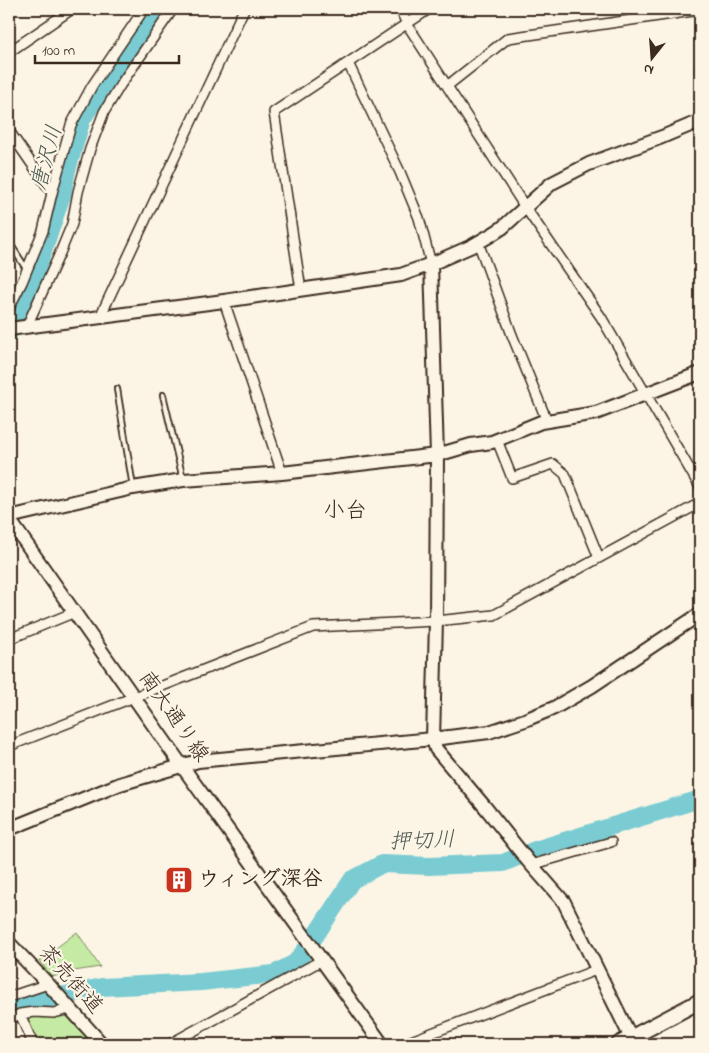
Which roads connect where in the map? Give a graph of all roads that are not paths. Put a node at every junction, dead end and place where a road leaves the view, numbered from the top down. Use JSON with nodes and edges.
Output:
{"nodes":[{"id":1,"x":72,"y":9,"type":"edge"},
{"id":2,"x":144,"y":9,"type":"edge"},
{"id":3,"x":173,"y":9,"type":"edge"},
{"id":4,"x":244,"y":9,"type":"edge"},
{"id":5,"x":400,"y":9,"type":"edge"},
{"id":6,"x":429,"y":9,"type":"edge"},
{"id":7,"x":699,"y":10,"type":"edge"},
{"id":8,"x":700,"y":21,"type":"edge"},
{"id":9,"x":407,"y":24,"type":"junction"},
{"id":10,"x":9,"y":52,"type":"edge"},
{"id":11,"x":348,"y":63,"type":"junction"},
{"id":12,"x":447,"y":86,"type":"junction"},
{"id":13,"x":700,"y":121,"type":"edge"},
{"id":14,"x":9,"y":131,"type":"edge"},
{"id":15,"x":52,"y":193,"type":"junction"},
{"id":16,"x":525,"y":207,"type":"junction"},
{"id":17,"x":9,"y":242,"type":"edge"},
{"id":18,"x":478,"y":242,"type":"junction"},
{"id":19,"x":431,"y":264,"type":"junction"},
{"id":20,"x":27,"y":270,"type":"junction"},
{"id":21,"x":301,"y":290,"type":"junction"},
{"id":22,"x":224,"y":301,"type":"junction"},
{"id":23,"x":9,"y":308,"type":"edge"},
{"id":24,"x":100,"y":317,"type":"junction"},
{"id":25,"x":18,"y":328,"type":"edge"},
{"id":26,"x":700,"y":373,"type":"edge"},
{"id":27,"x":118,"y":389,"type":"dead end"},
{"id":28,"x":163,"y":394,"type":"dead end"},
{"id":29,"x":646,"y":394,"type":"junction"},
{"id":30,"x":547,"y":421,"type":"junction"},
{"id":31,"x":497,"y":440,"type":"junction"},
{"id":32,"x":437,"y":455,"type":"junction"},
{"id":33,"x":282,"y":473,"type":"junction"},
{"id":34,"x":183,"y":480,"type":"junction"},
{"id":35,"x":700,"y":487,"type":"edge"},
{"id":36,"x":133,"y":488,"type":"junction"},
{"id":37,"x":700,"y":504,"type":"edge"},
{"id":38,"x":9,"y":518,"type":"edge"},
{"id":39,"x":599,"y":558,"type":"junction"},
{"id":40,"x":75,"y":612,"type":"junction"},
{"id":41,"x":700,"y":614,"type":"edge"},
{"id":42,"x":436,"y":621,"type":"junction"},
{"id":43,"x":9,"y":639,"type":"edge"},
{"id":44,"x":135,"y":698,"type":"junction"},
{"id":45,"x":433,"y":739,"type":"junction"},
{"id":46,"x":9,"y":746,"type":"edge"},
{"id":47,"x":182,"y":766,"type":"junction"},
{"id":48,"x":9,"y":829,"type":"edge"},
{"id":49,"x":611,"y":842,"type":"dead end"},
{"id":50,"x":530,"y":863,"type":"junction"},
{"id":51,"x":9,"y":943,"type":"edge"},
{"id":52,"x":319,"y":956,"type":"junction"},
{"id":53,"x":596,"y":970,"type":"junction"},
{"id":54,"x":50,"y":986,"type":"junction"},
{"id":55,"x":9,"y":997,"type":"edge"},
{"id":56,"x":700,"y":1000,"type":"edge"},
{"id":57,"x":68,"y":1007,"type":"junction"},
{"id":58,"x":20,"y":1014,"type":"junction"},
{"id":59,"x":9,"y":1019,"type":"edge"},
{"id":60,"x":628,"y":1042,"type":"edge"},
{"id":61,"x":33,"y":1044,"type":"edge"},
{"id":62,"x":102,"y":1044,"type":"edge"},
{"id":63,"x":170,"y":1044,"type":"edge"},
{"id":64,"x":382,"y":1044,"type":"edge"},
{"id":65,"x":403,"y":1044,"type":"edge"}],
"edges":[{"from":1,"to":10,"type":"street"},
{"from":2,"to":15,"type":"street"},
{"from":3,"to":25,"type":"street"},
{"from":4,"to":24,"type":"street"},
{"from":5,"to":9,"type":"street"},
{"from":6,"to":9,"type":"street"},
{"from":7,"to":8,"type":"street"},
{"from":7,"to":12,"type":"street"},
{"from":9,"to":11,"type":"street"},
{"from":9,"to":12,"type":"street"},
{"from":11,"to":19,"type":"street"},
{"from":11,"to":21,"type":"street"},
{"from":12,"to":16,"type":"street"},
{"from":13,"to":16,"type":"street"},
{"from":14,"to":15,"type":"street"},
{"from":15,"to":20,"type":"street"},
{"from":16,"to":18,"type":"street"},
{"from":16,"to":29,"type":"street"},
{"from":17,"to":20,"type":"lane"},
{"from":18,"to":19,"type":"street"},
{"from":18,"to":30,"type":"street"},
{"from":19,"to":21,"type":"street"},
{"from":19,"to":32,"type":"street"},
{"from":20,"to":23,"type":"street"},
{"from":21,"to":22,"type":"street"},
{"from":22,"to":24,"type":"street"},
{"from":22,"to":33,"type":"street"},
{"from":24,"to":25,"type":"street"},
{"from":26,"to":29,"type":"street"},
{"from":27,"to":36,"type":"lane"},
{"from":28,"to":34,"type":"lane"},
{"from":29,"to":30,"type":"street"},
{"from":29,"to":35,"type":"street"},
{"from":30,"to":31,"type":"street"},
{"from":31,"to":32,"type":"street"},
{"from":31,"to":39,"type":"street"},
{"from":32,"to":33,"type":"street"},
{"from":32,"to":42,"type":"street"},
{"from":33,"to":34,"type":"street"},
{"from":34,"to":36,"type":"street"},
{"from":36,"to":38,"type":"street"},
{"from":37,"to":39,"type":"street"},
{"from":38,"to":40,"type":"street","name":"南大通り線"},
{"from":39,"to":42,"type":"street"},
{"from":40,"to":43,"type":"street"},
{"from":40,"to":44,"type":"street","name":"南大通り線"},
{"from":41,"to":45,"type":"street"},
{"from":42,"to":44,"type":"street"},
{"from":42,"to":45,"type":"street"},
{"from":44,"to":46,"type":"street"},
{"from":44,"to":47,"type":"street","name":"南大通り線"},
{"from":45,"to":47,"type":"street"},
{"from":45,"to":50,"type":"street"},
{"from":47,"to":48,"type":"street"},
{"from":47,"to":52,"type":"street","name":"南大通り線"},
{"from":49,"to":50,"type":"street"},
{"from":50,"to":53,"type":"street"},
{"from":51,"to":54,"type":"street","name":"茶売街道"},
{"from":52,"to":63,"type":"street"},
{"from":52,"to":64,"type":"street"},
{"from":53,"to":60,"type":"street"},
{"from":53,"to":65,"type":"street"},
{"from":54,"to":55,"type":"street"},
{"from":54,"to":57,"type":"street","name":"茶売街道"},
{"from":56,"to":60,"type":"main road"},
{"from":57,"to":58,"type":"street"},
{"from":57,"to":62,"type":"street","name":"茶売街道"},
{"from":58,"to":59,"type":"street"},
{"from":58,"to":61,"type":"street"}]}
